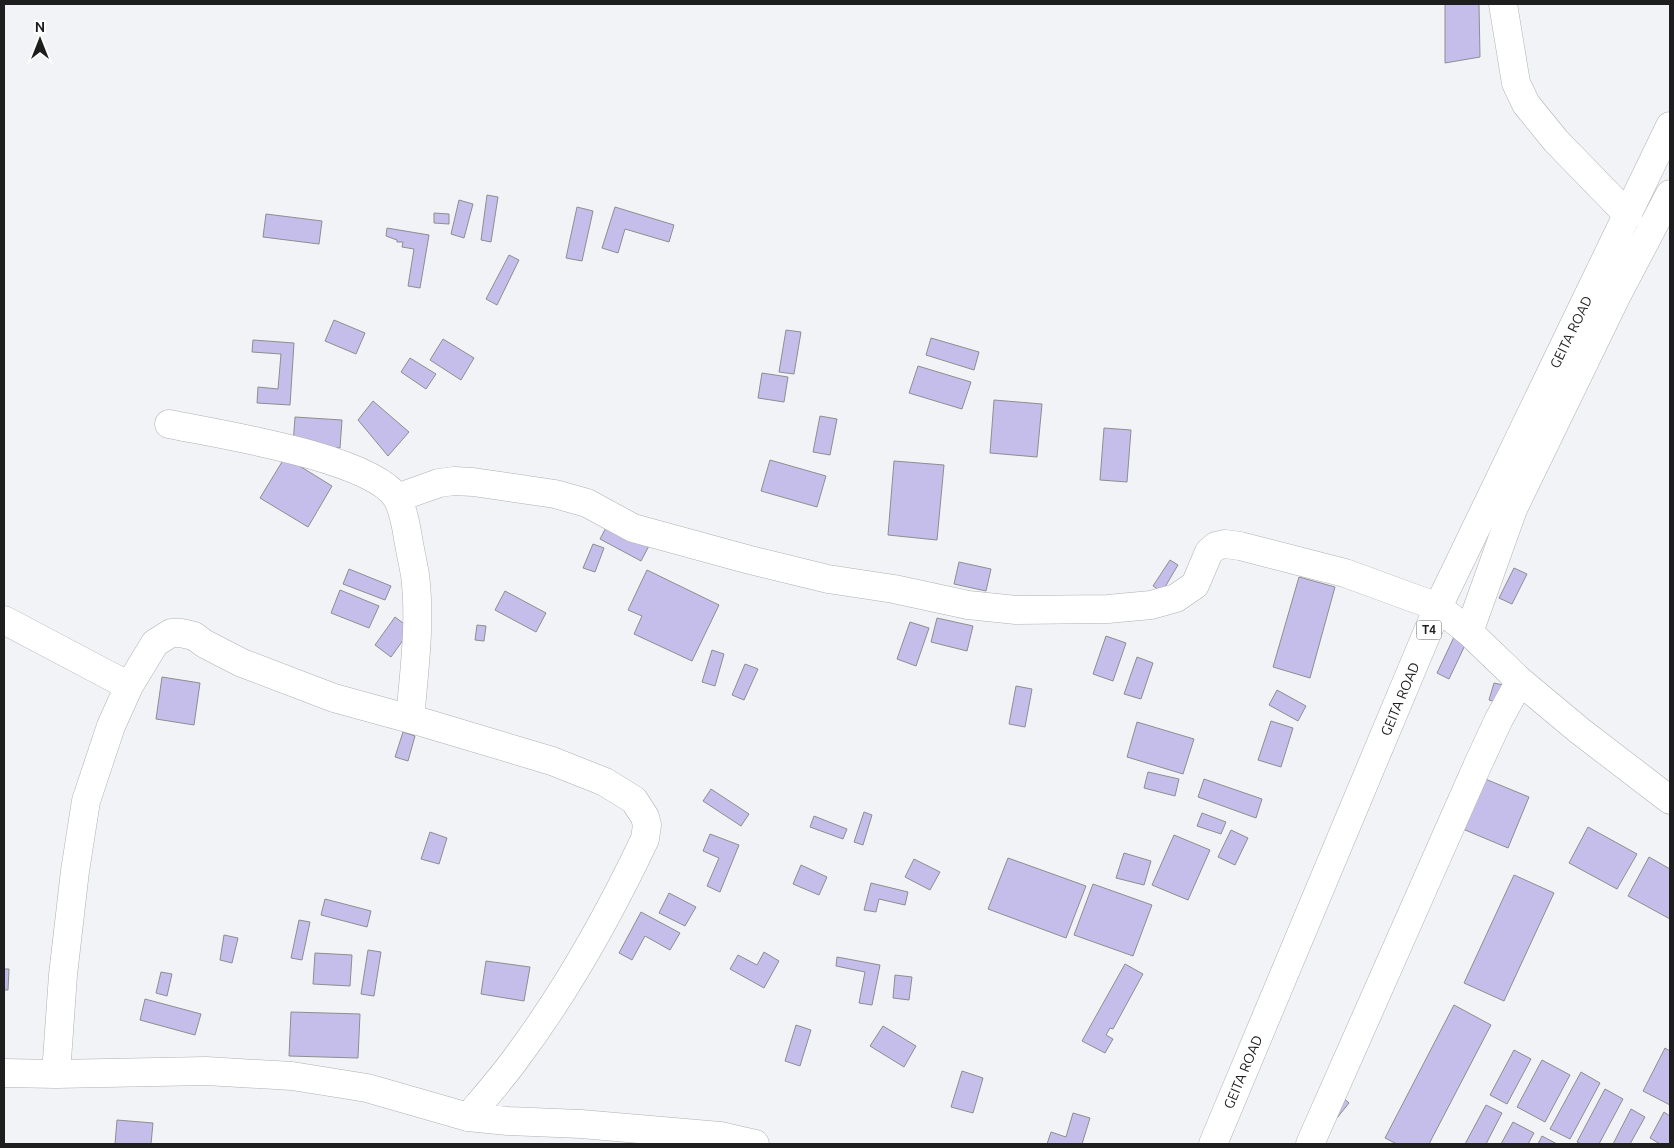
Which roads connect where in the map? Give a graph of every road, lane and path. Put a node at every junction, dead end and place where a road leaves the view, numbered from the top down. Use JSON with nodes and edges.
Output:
{"nodes":[{"id":1,"x":1503,"y":4,"type":"edge"},
{"id":2,"x":1670,"y":126,"type":"edge"},
{"id":3,"x":1670,"y":194,"type":"edge"},
{"id":4,"x":1628,"y":215,"type":"junction"},
{"id":5,"x":169,"y":424,"type":"dead end"},
{"id":6,"x":397,"y":498,"type":"junction"},
{"id":7,"x":1438,"y":607,"type":"junction"},
{"id":8,"x":4,"y":620,"type":"edge"},
{"id":9,"x":1469,"y":632,"type":"junction"},
{"id":10,"x":1520,"y":681,"type":"junction"},
{"id":11,"x":129,"y":686,"type":"junction"},
{"id":12,"x":410,"y":719,"type":"junction"},
{"id":13,"x":1670,"y":800,"type":"edge"},
{"id":14,"x":4,"y":1073,"type":"edge"},
{"id":15,"x":56,"y":1074,"type":"junction"},
{"id":16,"x":468,"y":1117,"type":"junction"},
{"id":17,"x":755,"y":1144,"type":"edge"},
{"id":18,"x":1213,"y":1144,"type":"edge"},
{"id":19,"x":1310,"y":1144,"type":"edge"}],
"edges":[{"from":1,"to":4,"type":"main road"},
{"from":2,"to":4,"type":"main road","name":"GEITA ROAD","number":"T4"},
{"from":3,"to":9,"type":"main road"},
{"from":4,"to":7,"type":"main road","name":"GEITA ROAD","number":"T4"},
{"from":5,"to":6,"type":"main road"},
{"from":6,"to":7,"type":"main road"},
{"from":6,"to":12,"type":"main road"},
{"from":7,"to":9,"type":"main road"},
{"from":7,"to":18,"type":"main road","name":"GEITA ROAD","number":"T4"},
{"from":8,"to":11,"type":"main road"},
{"from":9,"to":10,"type":"main road"},
{"from":10,"to":13,"type":"main road"},
{"from":10,"to":19,"type":"main road"},
{"from":11,"to":12,"type":"main road"},
{"from":11,"to":15,"type":"main road"},
{"from":12,"to":16,"type":"main road"},
{"from":14,"to":15,"type":"main road"},
{"from":15,"to":16,"type":"main road"},
{"from":16,"to":17,"type":"main road"}]}
